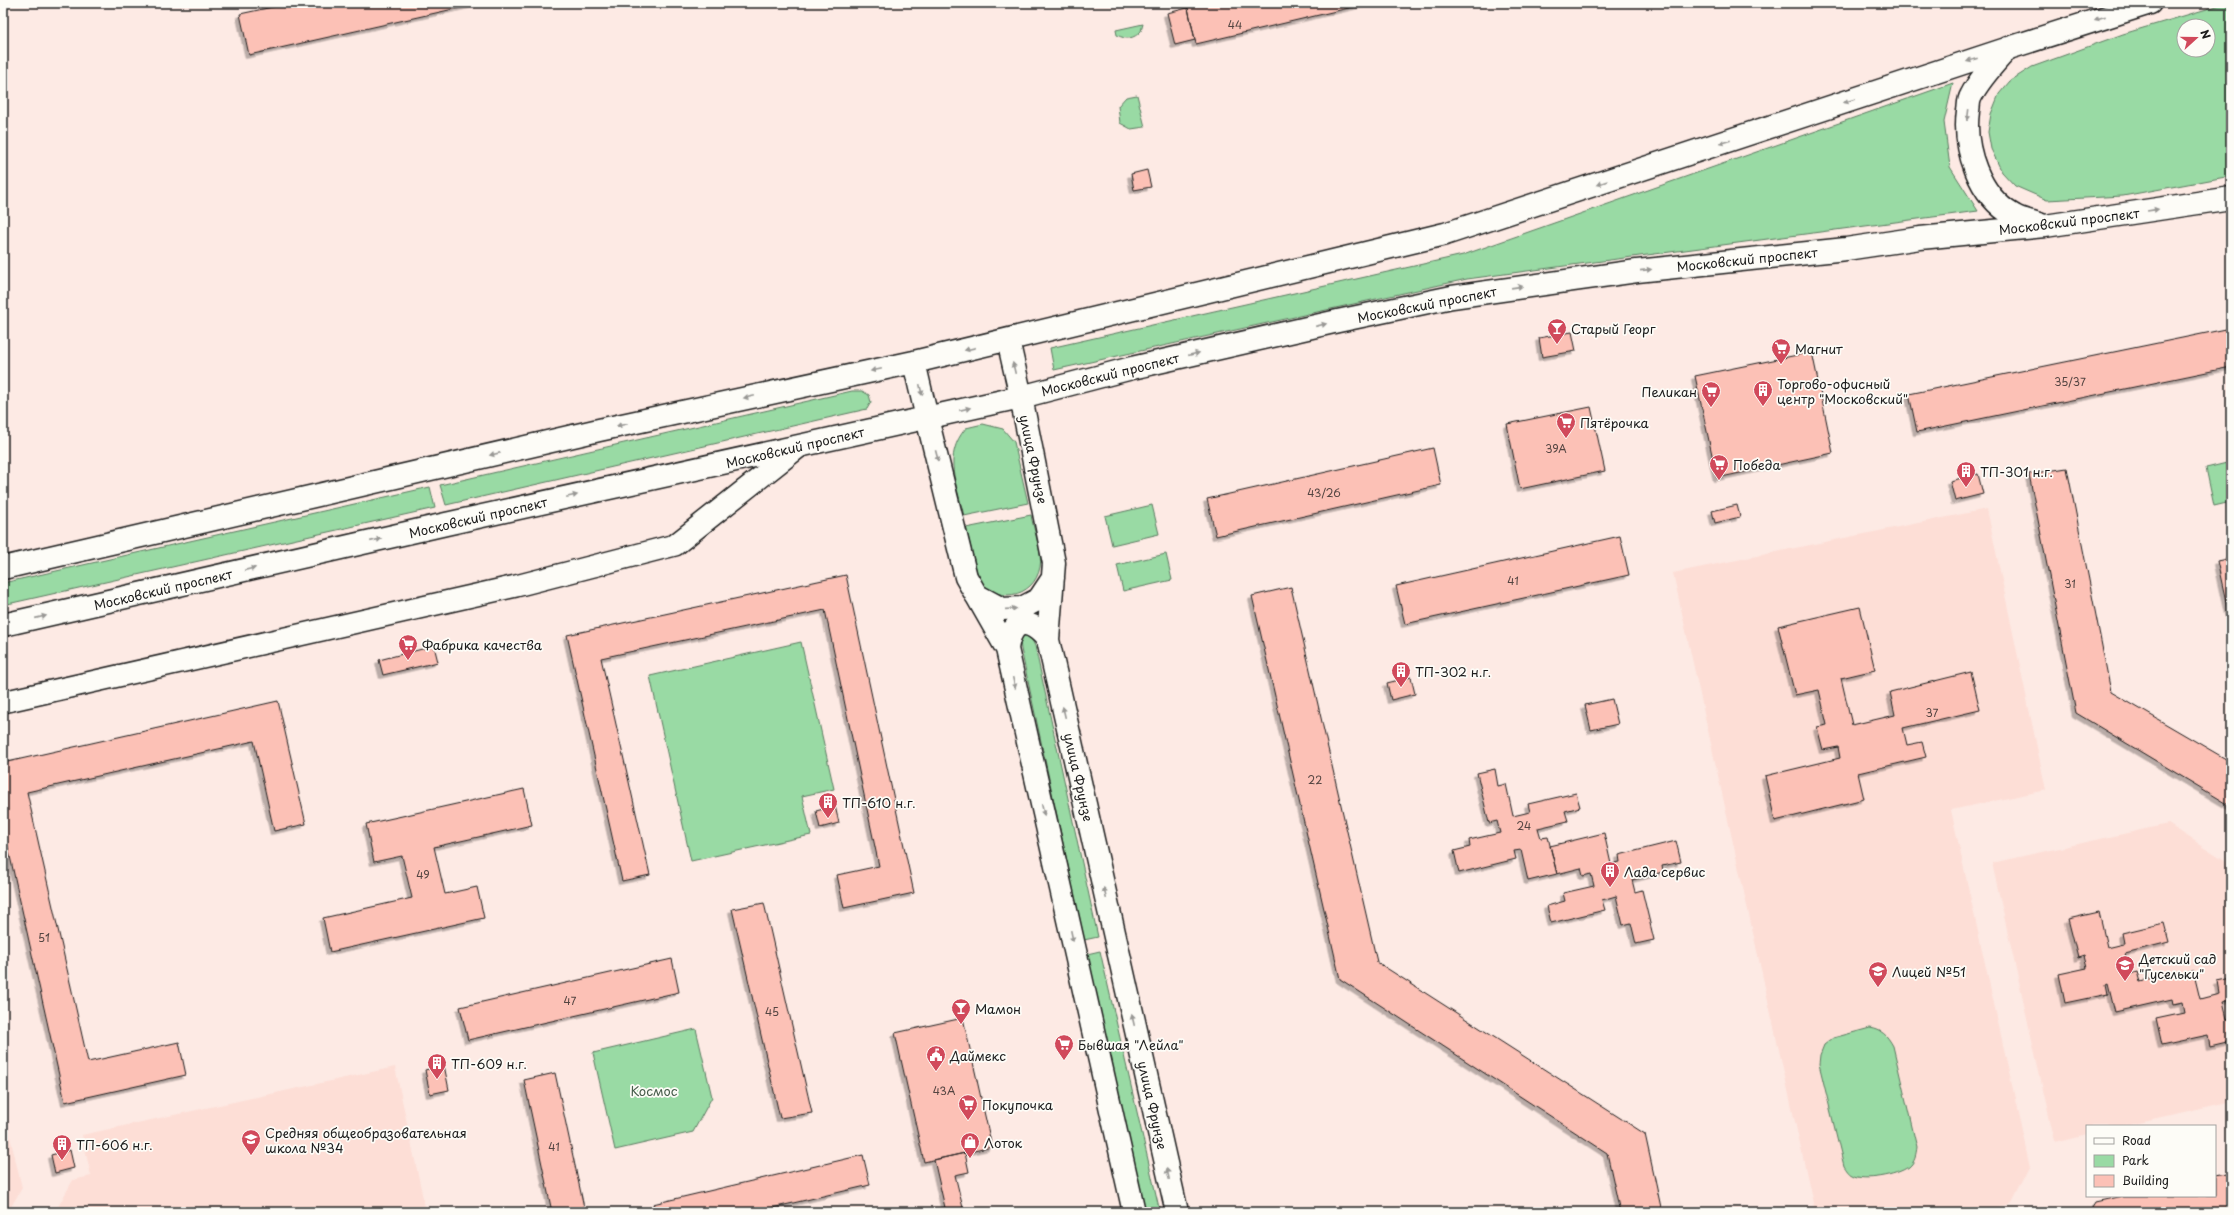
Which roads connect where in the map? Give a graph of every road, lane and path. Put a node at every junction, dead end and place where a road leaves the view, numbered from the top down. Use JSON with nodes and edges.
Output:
{"nodes":[{"id":1,"x":2150,"y":3,"type":"edge"},
{"id":2,"x":2009,"y":48,"type":"junction"},
{"id":3,"x":2231,"y":198,"type":"edge"},
{"id":4,"x":2046,"y":226,"type":"junction"},
{"id":5,"x":1008,"y":340,"type":"junction"},
{"id":6,"x":914,"y":362,"type":"junction"},
{"id":7,"x":1021,"y":397,"type":"junction"},
{"id":8,"x":927,"y":418,"type":"junction"},
{"id":9,"x":800,"y":446,"type":"junction"},
{"id":10,"x":3,"y":568,"type":"edge"},
{"id":11,"x":1053,"y":578,"type":"junction"},
{"id":12,"x":976,"y":595,"type":"junction"},
{"id":13,"x":3,"y":625,"type":"edge"},
{"id":14,"x":1048,"y":640,"type":"junction"},
{"id":15,"x":1007,"y":649,"type":"junction"},
{"id":16,"x":3,"y":702,"type":"edge"},
{"id":17,"x":1134,"y":1212,"type":"edge"},
{"id":18,"x":1177,"y":1212,"type":"edge"}],
"edges":[{"from":1,"to":2,"type":"main road","one_way":true},
{"from":2,"to":4,"type":"main road","one_way":true},
{"from":2,"to":5,"type":"main road","one_way":true},
{"from":4,"to":3,"type":"main road","name":"Московский проспект","one_way":true},
{"from":7,"to":4,"type":"main road","name":"Московский проспект","one_way":true},
{"from":5,"to":6,"type":"main road","one_way":true},
{"from":7,"to":5,"type":"main road","name":"улица Фрунзе","one_way":true},
{"from":6,"to":8,"type":"main road","one_way":true},
{"from":6,"to":10,"type":"main road","one_way":true},
{"from":8,"to":7,"type":"main road","name":"Московский проспект","one_way":true},
{"from":7,"to":11,"type":"main road","name":"улица Фрунзе"},
{"from":8,"to":9,"type":"main road","name":"Московский проспект"},
{"from":8,"to":12,"type":"main road","one_way":true},
{"from":13,"to":9,"type":"main road","name":"Московский проспект","one_way":true},
{"from":9,"to":16,"type":"street"},
{"from":12,"to":11,"type":"main road","one_way":true},
{"from":11,"to":14,"type":"main road","name":"улица Фрунзе"},
{"from":12,"to":15,"type":"main road"},
{"from":14,"to":15,"type":"main road"},
{"from":18,"to":14,"type":"main road","name":"улица Фрунзе","one_way":true},
{"from":15,"to":17,"type":"main road","one_way":true}]}
